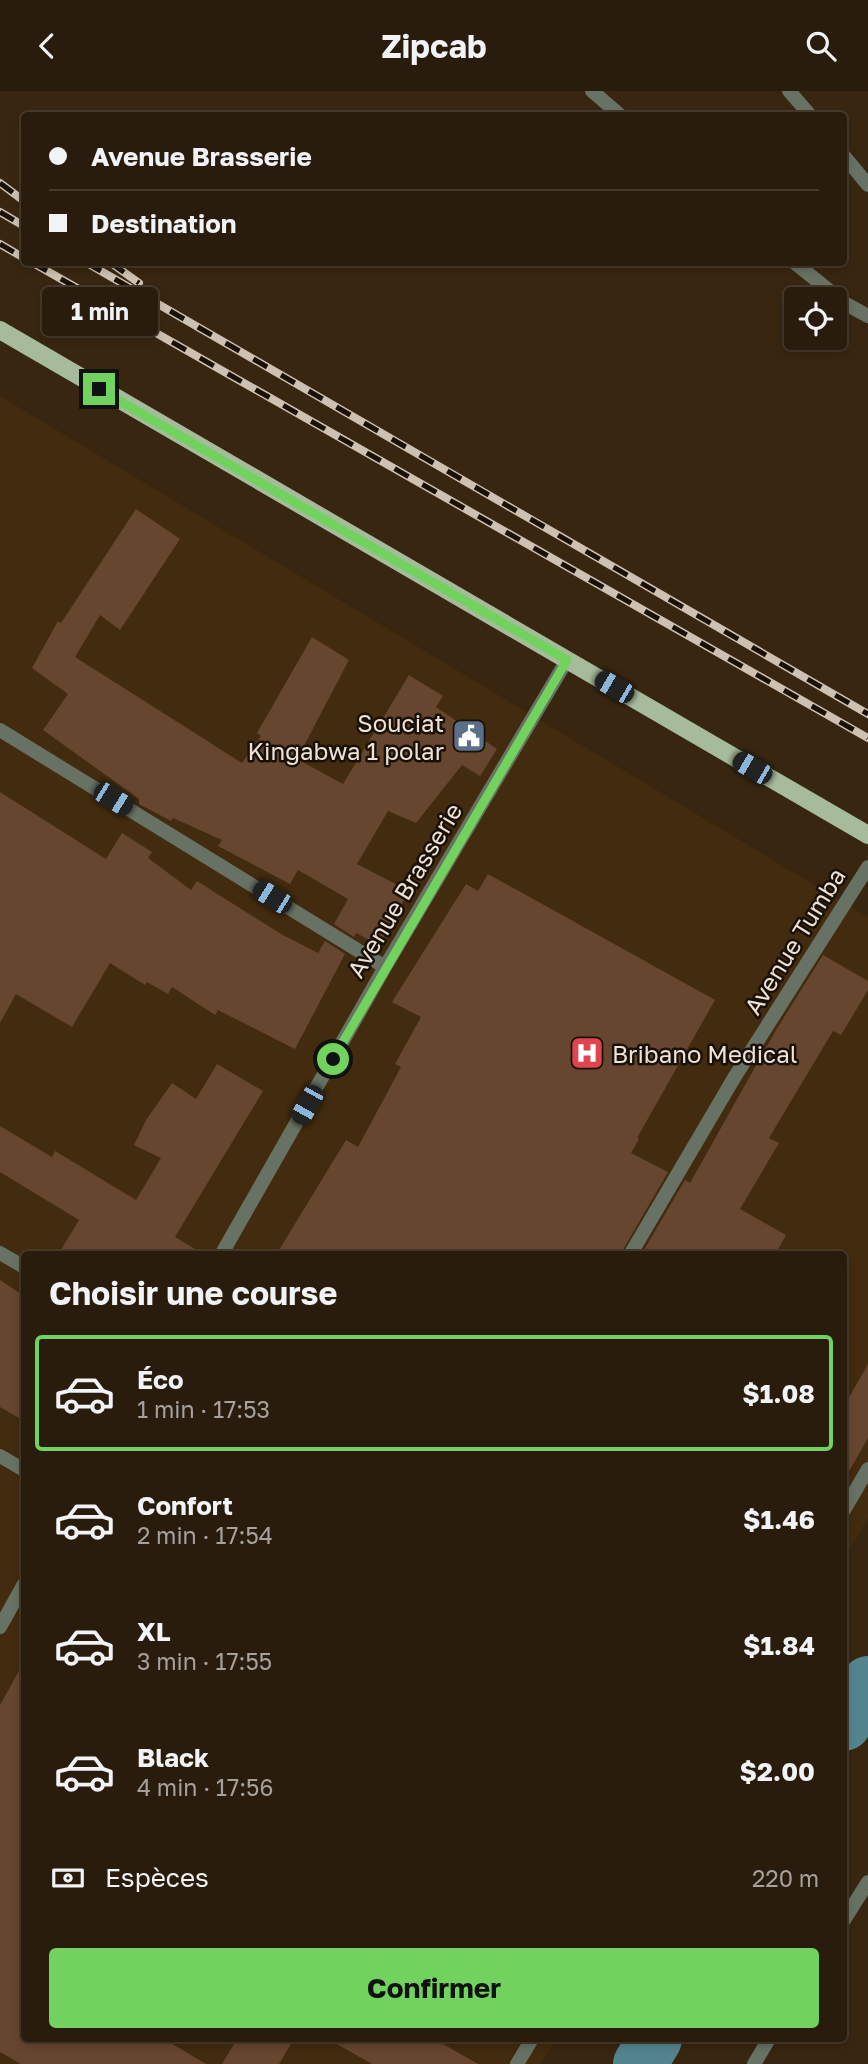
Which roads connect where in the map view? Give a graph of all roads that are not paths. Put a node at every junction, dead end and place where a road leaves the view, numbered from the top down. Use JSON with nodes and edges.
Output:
{"nodes":[{"id":1,"x":592,"y":91,"type":"edge"},
{"id":2,"x":789,"y":91,"type":"edge"},
{"id":3,"x":616,"y":112,"type":"edge"},
{"id":4,"x":807,"y":112,"type":"edge"},
{"id":5,"x":847,"y":160,"type":"edge"},
{"id":6,"x":868,"y":185,"type":"edge"},
{"id":7,"x":799,"y":266,"type":"edge"},
{"id":8,"x":868,"y":316,"type":"edge"},
{"id":9,"x":0,"y":330,"type":"edge"},
{"id":10,"x":567,"y":660,"type":"junction"},
{"id":11,"x":0,"y":730,"type":"edge"},
{"id":12,"x":868,"y":835,"type":"edge"},
{"id":13,"x":868,"y":867,"type":"edge"},
{"id":14,"x":385,"y":967,"type":"junction"},
{"id":15,"x":223,"y":1251,"type":"edge"},
{"id":16,"x":632,"y":1251,"type":"edge"},
{"id":17,"x":0,"y":1253,"type":"edge"},
{"id":18,"x":21,"y":1265,"type":"edge"},
{"id":19,"x":0,"y":1456,"type":"edge"},
{"id":20,"x":21,"y":1467,"type":"edge"},
{"id":21,"x":868,"y":1469,"type":"edge"},
{"id":22,"x":847,"y":1505,"type":"edge"},
{"id":23,"x":21,"y":1589,"type":"edge"},
{"id":24,"x":0,"y":1627,"type":"edge"},
{"id":25,"x":868,"y":1882,"type":"edge"},
{"id":26,"x":847,"y":1915,"type":"edge"},
{"id":27,"x":530,"y":2042,"type":"edge"},
{"id":28,"x":767,"y":2042,"type":"edge"},
{"id":29,"x":517,"y":2064,"type":"edge"},
{"id":30,"x":754,"y":2064,"type":"edge"}],
"edges":[{"from":1,"to":3,"type":"street"},
{"from":2,"to":4,"type":"street"},
{"from":5,"to":6,"type":"street"},
{"from":7,"to":8,"type":"street"},
{"from":9,"to":10,"type":"main road"},
{"from":10,"to":12,"type":"main road"},
{"from":10,"to":14,"type":"street","name":"Avenue Brasserie"},
{"from":11,"to":14,"type":"street"},
{"from":13,"to":16,"type":"street","name":"Avenue Tumba"},
{"from":14,"to":15,"type":"street","name":"Avenue Brasserie"},
{"from":17,"to":18,"type":"street"},
{"from":19,"to":20,"type":"street"},
{"from":21,"to":22,"type":"street"},
{"from":23,"to":24,"type":"street"},
{"from":25,"to":26,"type":"street"},
{"from":27,"to":29,"type":"street"},
{"from":28,"to":30,"type":"street"}]}
